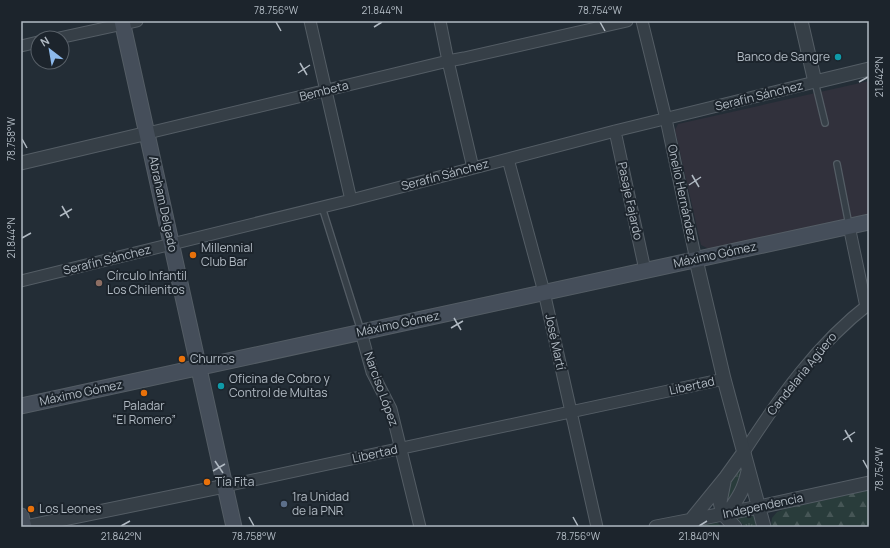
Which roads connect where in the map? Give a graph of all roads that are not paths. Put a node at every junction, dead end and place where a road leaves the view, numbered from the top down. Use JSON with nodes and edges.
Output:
{"nodes":[{"id":1,"x":310,"y":21,"type":"edge"},
{"id":2,"x":440,"y":21,"type":"edge"},
{"id":3,"x":626,"y":21,"type":"edge"},
{"id":4,"x":642,"y":21,"type":"edge"},
{"id":5,"x":801,"y":21,"type":"edge"},
{"id":6,"x":128,"y":22,"type":"edge"},
{"id":7,"x":70,"y":35,"type":"edge"},
{"id":8,"x":448,"y":61,"type":"junction"},
{"id":9,"x":869,"y":69,"type":"edge"},
{"id":10,"x":815,"y":82,"type":"junction"},
{"id":11,"x":326,"y":90,"type":"junction"},
{"id":12,"x":666,"y":119,"type":"junction"},
{"id":13,"x":825,"y":123,"type":"dead end"},
{"id":14,"x":615,"y":131,"type":"junction"},
{"id":15,"x":148,"y":133,"type":"junction"},
{"id":16,"x":508,"y":159,"type":"junction"},
{"id":17,"x":21,"y":163,"type":"edge"},
{"id":18,"x":837,"y":164,"type":"dead end"},
{"id":19,"x":473,"y":168,"type":"junction"},
{"id":20,"x":351,"y":200,"type":"junction"},
{"id":21,"x":322,"y":207,"type":"junction"},
{"id":22,"x":869,"y":222,"type":"edge"},
{"id":23,"x":849,"y":226,"type":"junction"},
{"id":24,"x":172,"y":244,"type":"junction"},
{"id":25,"x":696,"y":260,"type":"junction"},
{"id":26,"x":645,"y":270,"type":"junction"},
{"id":27,"x":21,"y":282,"type":"edge"},
{"id":28,"x":544,"y":292,"type":"junction"},
{"id":29,"x":867,"y":305,"type":"edge"},
{"id":30,"x":361,"y":332,"type":"junction"},
{"id":31,"x":199,"y":367,"type":"junction"},
{"id":32,"x":724,"y":379,"type":"junction"},
{"id":33,"x":21,"y":406,"type":"edge"},
{"id":34,"x":570,"y":412,"type":"junction"},
{"id":35,"x":401,"y":448,"type":"junction"},
{"id":36,"x":744,"y":452,"type":"junction"},
{"id":37,"x":748,"y":469,"type":"junction"},
{"id":38,"x":726,"y":477,"type":"junction"},
{"id":39,"x":869,"y":483,"type":"edge"},
{"id":40,"x":225,"y":486,"type":"junction"},
{"id":41,"x":759,"y":507,"type":"junction"},
{"id":42,"x":725,"y":514,"type":"junction"},
{"id":43,"x":21,"y":516,"type":"edge"},
{"id":44,"x":688,"y":523,"type":"edge"},
{"id":45,"x":24,"y":527,"type":"edge"},
{"id":46,"x":234,"y":527,"type":"edge"},
{"id":47,"x":420,"y":527,"type":"edge"},
{"id":48,"x":597,"y":527,"type":"edge"},
{"id":49,"x":656,"y":527,"type":"edge"},
{"id":50,"x":735,"y":527,"type":"edge"},
{"id":51,"x":764,"y":527,"type":"edge"}],
"edges":[{"from":1,"to":11,"type":"street"},
{"from":2,"to":8,"type":"street"},
{"from":3,"to":8,"type":"street","name":"Bembeta"},
{"from":4,"to":12,"type":"street","name":"Onelio Hernández"},
{"from":5,"to":10,"type":"street"},
{"from":6,"to":7,"type":"street"},
{"from":6,"to":15,"type":"main road","name":"Abraham Delgado"},
{"from":8,"to":11,"type":"street","name":"Bembeta"},
{"from":8,"to":19,"type":"street"},
{"from":9,"to":10,"type":"street","name":"Serafín Sánchez"},
{"from":10,"to":12,"type":"street","name":"Serafín Sánchez"},
{"from":10,"to":13,"type":"lane"},
{"from":11,"to":15,"type":"street","name":"Bembeta"},
{"from":11,"to":20,"type":"street"},
{"from":12,"to":14,"type":"street","name":"Serafín Sánchez"},
{"from":12,"to":25,"type":"street","name":"Onelio Hernández"},
{"from":14,"to":16,"type":"street","name":"Serafín Sánchez"},
{"from":14,"to":26,"type":"street","name":"Pasaje Fajardo"},
{"from":15,"to":17,"type":"street","name":"Bembeta"},
{"from":15,"to":24,"type":"main road","name":"Abraham Delgado"},
{"from":16,"to":19,"type":"street","name":"Serafín Sánchez"},
{"from":16,"to":28,"type":"street","name":"José Martí"},
{"from":18,"to":23,"type":"lane"},
{"from":19,"to":20,"type":"street","name":"Serafín Sánchez"},
{"from":20,"to":21,"type":"street","name":"Serafín Sánchez"},
{"from":21,"to":24,"type":"street","name":"Serafín Sánchez"},
{"from":21,"to":30,"type":"lane","name":"Narciso López"},
{"from":22,"to":23,"type":"main road","name":"Máximo Gómez"},
{"from":23,"to":25,"type":"main road","name":"Máximo Gómez"},
{"from":23,"to":29,"type":"street"},
{"from":24,"to":27,"type":"street","name":"Serafín Sánchez"},
{"from":24,"to":31,"type":"main road","name":"Abraham Delgado"},
{"from":25,"to":26,"type":"main road","name":"Máximo Gómez"},
{"from":25,"to":32,"type":"street","name":"Onelio Hernández"},
{"from":26,"to":28,"type":"main road","name":"Máximo Gómez"},
{"from":28,"to":30,"type":"main road","name":"Máximo Gómez"},
{"from":28,"to":34,"type":"street","name":"José Martí"},
{"from":29,"to":36,"type":"street","name":"Candelaria Agüero"},
{"from":30,"to":31,"type":"main road","name":"Máximo Gómez"},
{"from":30,"to":35,"type":"street","name":"Narciso López"},
{"from":31,"to":33,"type":"main road","name":"Máximo Gómez"},
{"from":31,"to":40,"type":"main road","name":"Abraham Delgado"},
{"from":32,"to":34,"type":"street","name":"Libertad"},
{"from":32,"to":36,"type":"street","name":"Onelio Hernández"},
{"from":34,"to":35,"type":"street","name":"Libertad"},
{"from":34,"to":48,"type":"street","name":"José Martí"},
{"from":35,"to":40,"type":"street","name":"Libertad"},
{"from":35,"to":47,"type":"street","name":"Narciso López"},
{"from":36,"to":37,"type":"street","name":"Onelio Hernández"},
{"from":36,"to":38,"type":"street"},
{"from":37,"to":41,"type":"street","name":"Onelio Hernández"},
{"from":37,"to":42,"type":"street"},
{"from":38,"to":42,"type":"street"},
{"from":38,"to":44,"type":"street"},
{"from":39,"to":41,"type":"street","name":"Independencia"},
{"from":40,"to":45,"type":"street","name":"Libertad"},
{"from":40,"to":46,"type":"main road","name":"Abraham Delgado"},
{"from":41,"to":42,"type":"street","name":"Independencia"},
{"from":41,"to":51,"type":"street","name":"Onelio Hernández"},
{"from":42,"to":44,"type":"street","name":"Independencia"},
{"from":42,"to":50,"type":"street"},
{"from":43,"to":45,"type":"main road"},
{"from":44,"to":49,"type":"street","name":"Independencia"}]}
